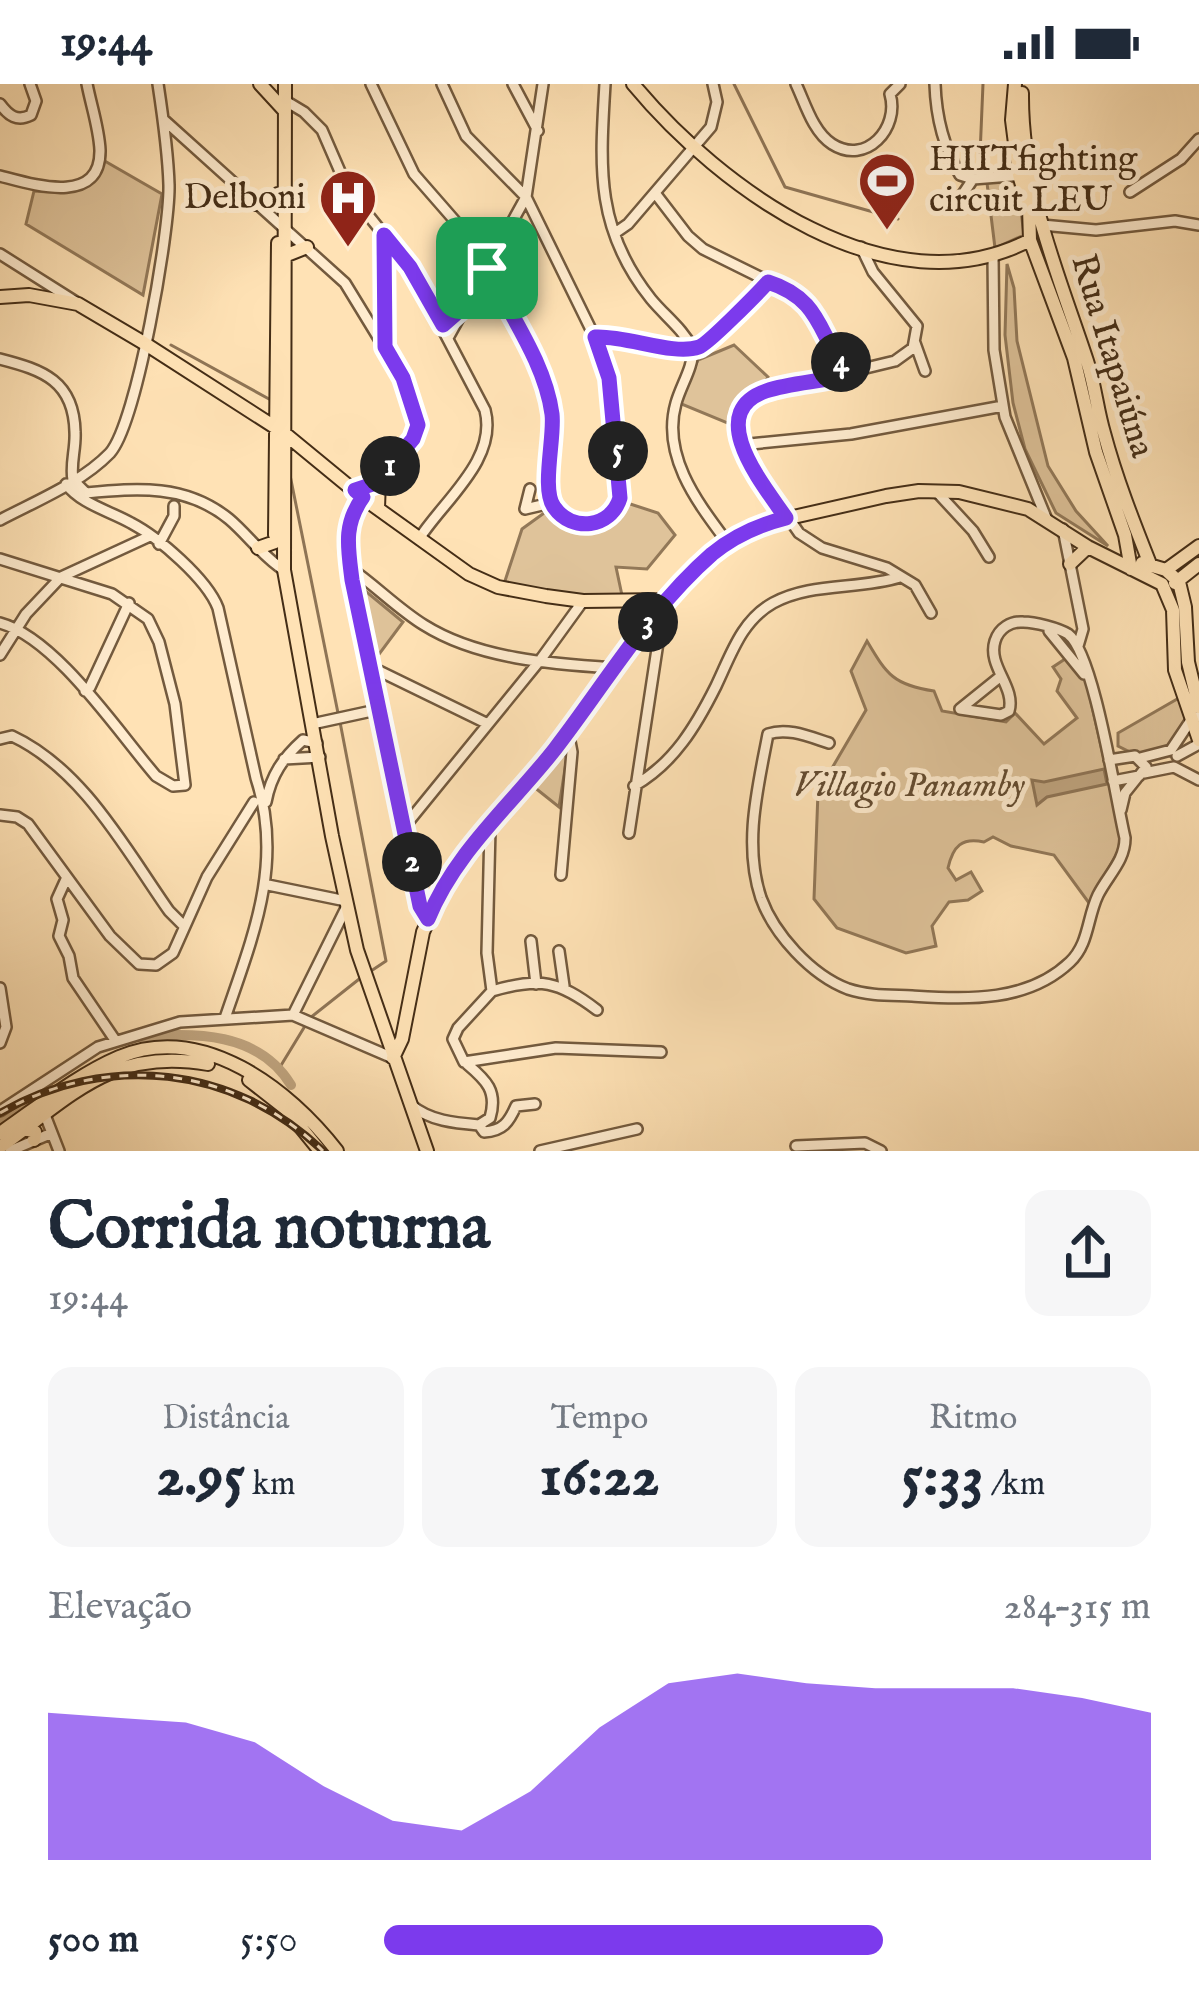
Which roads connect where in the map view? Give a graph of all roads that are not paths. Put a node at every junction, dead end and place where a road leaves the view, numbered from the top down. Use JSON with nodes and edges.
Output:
{"nodes":[{"id":1,"x":29,"y":84,"type":"edge"},
{"id":2,"x":88,"y":84,"type":"edge"},
{"id":3,"x":158,"y":84,"type":"edge"},
{"id":4,"x":260,"y":84,"type":"edge"},
{"id":5,"x":371,"y":84,"type":"edge"},
{"id":6,"x":442,"y":84,"type":"edge"},
{"id":7,"x":513,"y":84,"type":"edge"},
{"id":8,"x":543,"y":84,"type":"edge"},
{"id":9,"x":605,"y":84,"type":"edge"},
{"id":10,"x":633,"y":84,"type":"edge"},
{"id":11,"x":713,"y":84,"type":"edge"},
{"id":12,"x":796,"y":84,"type":"edge"},
{"id":13,"x":900,"y":84,"type":"edge"},
{"id":14,"x":934,"y":84,"type":"edge"},
{"id":15,"x":1018,"y":84,"type":"edge"},
{"id":16,"x":887,"y":89,"type":"edge"},
{"id":17,"x":279,"y":94,"type":"edge"},
{"id":18,"x":0,"y":104,"type":"edge"},
{"id":19,"x":164,"y":120,"type":"junction"},
{"id":20,"x":538,"y":131,"type":"junction"},
{"id":21,"x":184,"y":134,"type":"junction"},
{"id":22,"x":1199,"y":139,"type":"edge"},
{"id":23,"x":166,"y":145,"type":"junction"},
{"id":24,"x":696,"y":146,"type":"junction"},
{"id":25,"x":1024,"y":175,"type":"junction"},
{"id":26,"x":0,"y":176,"type":"edge"},
{"id":27,"x":973,"y":179,"type":"junction"},
{"id":28,"x":655,"y":193,"type":"junction"},
{"id":29,"x":1130,"y":193,"type":"dead end"},
{"id":30,"x":278,"y":194,"type":"junction"},
{"id":31,"x":526,"y":197,"type":"junction"},
{"id":32,"x":961,"y":197,"type":"dead end"},
{"id":33,"x":256,"y":204,"type":"junction"},
{"id":34,"x":1199,"y":225,"type":"edge"},
{"id":35,"x":1043,"y":228,"type":"junction"},
{"id":36,"x":282,"y":230,"type":"junction"},
{"id":37,"x":615,"y":233,"type":"junction"},
{"id":38,"x":384,"y":235,"type":"junction"},
{"id":39,"x":1032,"y":246,"type":"junction"},
{"id":40,"x":308,"y":247,"type":"junction"},
{"id":41,"x":861,"y":247,"type":"junction"},
{"id":42,"x":0,"y":254,"type":"edge"},
{"id":43,"x":993,"y":256,"type":"junction"},
{"id":44,"x":281,"y":258,"type":"junction"},
{"id":45,"x":1051,"y":261,"type":"junction"},
{"id":46,"x":487,"y":268,"type":"junction"},
{"id":47,"x":36,"y":277,"type":"junction"},
{"id":48,"x":768,"y":282,"type":"junction"},
{"id":49,"x":29,"y":295,"type":"junction"},
{"id":50,"x":0,"y":297,"type":"edge"},
{"id":51,"x":78,"y":304,"type":"junction"},
{"id":52,"x":1068,"y":324,"type":"junction"},
{"id":53,"x":446,"y":330,"type":"junction"},
{"id":54,"x":595,"y":337,"type":"junction"},
{"id":55,"x":145,"y":343,"type":"junction"},
{"id":56,"x":915,"y":344,"type":"junction"},
{"id":57,"x":385,"y":347,"type":"junction"},
{"id":58,"x":693,"y":349,"type":"junction"},
{"id":59,"x":0,"y":359,"type":"edge"},
{"id":60,"x":925,"y":370,"type":"dead end"},
{"id":61,"x":850,"y":374,"type":"junction"},
{"id":62,"x":1003,"y":406,"type":"junction"},
{"id":63,"x":279,"y":420,"type":"junction"},
{"id":64,"x":740,"y":445,"type":"junction"},
{"id":65,"x":379,"y":479,"type":"junction"},
{"id":66,"x":70,"y":483,"type":"junction"},
{"id":67,"x":530,"y":489,"type":"dead end"},
{"id":68,"x":936,"y":491,"type":"junction"},
{"id":69,"x":359,"y":494,"type":"junction"},
{"id":70,"x":84,"y":496,"type":"junction"},
{"id":71,"x":551,"y":503,"type":"junction"},
{"id":72,"x":1120,"y":503,"type":"junction"},
{"id":73,"x":174,"y":506,"type":"dead end"},
{"id":74,"x":1036,"y":507,"type":"junction"},
{"id":75,"x":378,"y":508,"type":"junction"},
{"id":76,"x":806,"y":514,"type":"junction"},
{"id":77,"x":786,"y":518,"type":"junction"},
{"id":78,"x":0,"y":520,"type":"edge"},
{"id":79,"x":1066,"y":531,"type":"junction"},
{"id":80,"x":799,"y":533,"type":"junction"},
{"id":81,"x":414,"y":535,"type":"junction"},
{"id":82,"x":154,"y":540,"type":"junction"},
{"id":83,"x":275,"y":542,"type":"junction"},
{"id":84,"x":728,"y":542,"type":"junction"},
{"id":85,"x":1199,"y":546,"type":"edge"},
{"id":86,"x":1088,"y":547,"type":"junction"},
{"id":87,"x":258,"y":548,"type":"junction"},
{"id":88,"x":1121,"y":549,"type":"junction"},
{"id":89,"x":989,"y":557,"type":"dead end"},
{"id":90,"x":0,"y":559,"type":"edge"},
{"id":91,"x":1070,"y":564,"type":"junction"},
{"id":92,"x":1150,"y":564,"type":"junction"},
{"id":93,"x":1130,"y":565,"type":"junction"},
{"id":94,"x":1194,"y":565,"type":"edge"},
{"id":95,"x":280,"y":568,"type":"junction"},
{"id":96,"x":350,"y":568,"type":"junction"},
{"id":97,"x":61,"y":577,"type":"junction"},
{"id":98,"x":1164,"y":577,"type":"junction"},
{"id":99,"x":900,"y":578,"type":"junction"},
{"id":100,"x":1179,"y":582,"type":"junction"},
{"id":101,"x":583,"y":601,"type":"junction"},
{"id":102,"x":666,"y":601,"type":"junction"},
{"id":103,"x":626,"y":602,"type":"junction"},
{"id":104,"x":129,"y":603,"type":"junction"},
{"id":105,"x":1185,"y":612,"type":"junction"},
{"id":106,"x":931,"y":613,"type":"dead end"},
{"id":107,"x":655,"y":614,"type":"junction"},
{"id":108,"x":1082,"y":621,"type":"junction"},
{"id":109,"x":0,"y":623,"type":"edge"},
{"id":110,"x":18,"y":628,"type":"junction"},
{"id":111,"x":1062,"y":636,"type":"junction"},
{"id":112,"x":1072,"y":649,"type":"junction"},
{"id":113,"x":0,"y":655,"type":"edge"},
{"id":114,"x":541,"y":659,"type":"junction"},
{"id":115,"x":373,"y":668,"type":"junction"},
{"id":116,"x":614,"y":668,"type":"junction"},
{"id":117,"x":1000,"y":676,"type":"junction"},
{"id":118,"x":85,"y":691,"type":"junction"},
{"id":119,"x":381,"y":709,"type":"junction"},
{"id":120,"x":1196,"y":715,"type":"edge"},
{"id":121,"x":312,"y":724,"type":"junction"},
{"id":122,"x":488,"y":724,"type":"junction"},
{"id":123,"x":1102,"y":728,"type":"junction"},
{"id":124,"x":568,"y":731,"type":"junction"},
{"id":125,"x":0,"y":739,"type":"edge"},
{"id":126,"x":830,"y":743,"type":"dead end"},
{"id":127,"x":314,"y":749,"type":"junction"},
{"id":128,"x":1183,"y":753,"type":"edge"},
{"id":129,"x":284,"y":759,"type":"junction"},
{"id":130,"x":1109,"y":760,"type":"junction"},
{"id":131,"x":1146,"y":760,"type":"junction"},
{"id":132,"x":1199,"y":763,"type":"edge"},
{"id":133,"x":1141,"y":774,"type":"junction"},
{"id":134,"x":1199,"y":779,"type":"edge"},
{"id":135,"x":1113,"y":781,"type":"junction"},
{"id":136,"x":634,"y":786,"type":"junction"},
{"id":137,"x":259,"y":800,"type":"junction"},
{"id":138,"x":401,"y":807,"type":"junction"},
{"id":139,"x":420,"y":808,"type":"junction"},
{"id":140,"x":0,"y":815,"type":"edge"},
{"id":141,"x":1120,"y":816,"type":"junction"},
{"id":142,"x":490,"y":824,"type":"junction"},
{"id":143,"x":405,"y":826,"type":"junction"},
{"id":144,"x":629,"y":833,"type":"dead end"},
{"id":145,"x":475,"y":842,"type":"junction"},
{"id":146,"x":488,"y":862,"type":"junction"},
{"id":147,"x":561,"y":875,"type":"dead end"},
{"id":148,"x":67,"y":878,"type":"junction"},
{"id":149,"x":342,"y":884,"type":"junction"},
{"id":150,"x":268,"y":885,"type":"junction"},
{"id":151,"x":324,"y":894,"type":"junction"},
{"id":152,"x":346,"y":903,"type":"junction"},
{"id":153,"x":428,"y":919,"type":"junction"},
{"id":154,"x":183,"y":925,"type":"junction"},
{"id":155,"x":353,"y":931,"type":"junction"},
{"id":156,"x":331,"y":934,"type":"junction"},
{"id":157,"x":531,"y":941,"type":"dead end"},
{"id":158,"x":559,"y":951,"type":"dead end"},
{"id":159,"x":536,"y":984,"type":"junction"},
{"id":160,"x":563,"y":986,"type":"junction"},
{"id":161,"x":0,"y":988,"type":"edge"},
{"id":162,"x":492,"y":991,"type":"junction"},
{"id":163,"x":597,"y":1010,"type":"dead end"},
{"id":164,"x":293,"y":1015,"type":"junction"},
{"id":165,"x":225,"y":1018,"type":"junction"},
{"id":166,"x":115,"y":1040,"type":"junction"},
{"id":167,"x":0,"y":1043,"type":"edge"},
{"id":168,"x":661,"y":1052,"type":"dead end"},
{"id":169,"x":393,"y":1058,"type":"junction"},
{"id":170,"x":464,"y":1062,"type":"junction"},
{"id":171,"x":535,"y":1104,"type":"dead end"},
{"id":172,"x":412,"y":1105,"type":"junction"},
{"id":173,"x":0,"y":1112,"type":"edge"},
{"id":174,"x":446,"y":1122,"type":"junction"},
{"id":175,"x":479,"y":1125,"type":"junction"},
{"id":176,"x":31,"y":1126,"type":"junction"},
{"id":177,"x":637,"y":1129,"type":"dead end"},
{"id":178,"x":52,"y":1132,"type":"junction"},
{"id":179,"x":0,"y":1133,"type":"edge"},
{"id":180,"x":426,"y":1145,"type":"edge"},
{"id":181,"x":796,"y":1145,"type":"dead end"},
{"id":182,"x":0,"y":1147,"type":"edge"},
{"id":183,"x":10,"y":1151,"type":"edge"},
{"id":184,"x":59,"y":1151,"type":"edge"},
{"id":185,"x":320,"y":1151,"type":"edge"},
{"id":186,"x":337,"y":1151,"type":"edge"},
{"id":187,"x":540,"y":1151,"type":"edge"},
{"id":188,"x":881,"y":1151,"type":"edge"}],
"edges":[{"from":1,"to":18,"type":"street"},
{"from":2,"to":26,"type":"street"},
{"from":3,"to":19,"type":"street"},
{"from":4,"to":17,"type":"main road"},
{"from":5,"to":46,"type":"street"},
{"from":6,"to":31,"type":"street"},
{"from":7,"to":20,"type":"street"},
{"from":8,"to":20,"type":"street"},
{"from":9,"to":37,"type":"street"},
{"from":10,"to":24,"type":"main road"},
{"from":11,"to":24,"type":"street"},
{"from":12,"to":16,"type":"street"},
{"from":13,"to":16,"type":"street"},
{"from":14,"to":27,"type":"street"},
{"from":15,"to":25,"type":"main road"},
{"from":17,"to":30,"type":"main road"},
{"from":17,"to":36,"type":"main road"},
{"from":17,"to":38,"type":"street"},
{"from":19,"to":21,"type":"street"},
{"from":19,"to":23,"type":"street"},
{"from":20,"to":31,"type":"street"},
{"from":21,"to":23,"type":"street"},
{"from":21,"to":33,"type":"street"},
{"from":22,"to":29,"type":"street"},
{"from":23,"to":55,"type":"street"},
{"from":24,"to":28,"type":"street"},
{"from":24,"to":41,"type":"main road"},
{"from":25,"to":27,"type":"street"},
{"from":25,"to":35,"type":"main road","name":"Rua Itapaiúna"},
{"from":25,"to":39,"type":"main road","name":"Rua Itapaiúna"},
{"from":27,"to":32,"type":"street"},
{"from":28,"to":37,"type":"street"},
{"from":28,"to":48,"type":"street"},
{"from":30,"to":33,"type":"main road"},
{"from":30,"to":36,"type":"main road"},
{"from":31,"to":46,"type":"street"},
{"from":31,"to":54,"type":"street"},
{"from":33,"to":36,"type":"street"},
{"from":34,"to":35,"type":"street"},
{"from":35,"to":45,"type":"main road","name":"Rua Itapaiúna"},
{"from":36,"to":40,"type":"street"},
{"from":36,"to":44,"type":"main road"},
{"from":37,"to":58,"type":"street"},
{"from":38,"to":53,"type":"street"},
{"from":38,"to":57,"type":"street"},
{"from":39,"to":43,"type":"main road"},
{"from":39,"to":45,"type":"main road"},
{"from":39,"to":52,"type":"main road","name":"Rua Itapaiúna"},
{"from":40,"to":44,"type":"main road"},
{"from":40,"to":57,"type":"street"},
{"from":41,"to":43,"type":"main road"},
{"from":41,"to":56,"type":"street"},
{"from":42,"to":47,"type":"street"},
{"from":43,"to":62,"type":"street"},
{"from":44,"to":63,"type":"main road"},
{"from":45,"to":52,"type":"main road","name":"Rua Itapaiúna"},
{"from":46,"to":53,"type":"street"},
{"from":46,"to":71,"type":"street"},
{"from":47,"to":49,"type":"street"},
{"from":47,"to":51,"type":"street"},
{"from":48,"to":58,"type":"street"},
{"from":48,"to":61,"type":"street"},
{"from":49,"to":50,"type":"main road"},
{"from":49,"to":51,"type":"main road"},
{"from":51,"to":55,"type":"main road"},
{"from":52,"to":72,"type":"main road","name":"Rua Itapaiúna"},
{"from":53,"to":81,"type":"street"},
{"from":54,"to":58,"type":"street"},
{"from":54,"to":71,"type":"street"},
{"from":55,"to":63,"type":"main road"},
{"from":55,"to":66,"type":"street"},
{"from":56,"to":60,"type":"street"},
{"from":56,"to":61,"type":"street"},
{"from":57,"to":65,"type":"street"},
{"from":58,"to":84,"type":"street"},
{"from":59,"to":66,"type":"street"},
{"from":61,"to":64,"type":"street"},
{"from":62,"to":64,"type":"street"},
{"from":62,"to":74,"type":"street"},
{"from":63,"to":69,"type":"main road"},
{"from":63,"to":83,"type":"main road"},
{"from":63,"to":95,"type":"main road"},
{"from":64,"to":77,"type":"street"},
{"from":65,"to":69,"type":"street"},
{"from":65,"to":75,"type":"main road"},
{"from":66,"to":70,"type":"street"},
{"from":66,"to":78,"type":"street"},
{"from":67,"to":71,"type":"street"},
{"from":68,"to":74,"type":"main road"},
{"from":68,"to":76,"type":"main road"},
{"from":68,"to":89,"type":"street"},
{"from":69,"to":75,"type":"main road"},
{"from":69,"to":96,"type":"street"},
{"from":70,"to":82,"type":"street"},
{"from":70,"to":87,"type":"street"},
{"from":72,"to":88,"type":"main road","name":"Rua Itapaiúna"},
{"from":72,"to":92,"type":"main road","name":"Rua Itapaiúna"},
{"from":73,"to":82,"type":"street"},
{"from":74,"to":79,"type":"main road"},
{"from":75,"to":81,"type":"main road"},
{"from":76,"to":77,"type":"main road"},
{"from":76,"to":80,"type":"main road"},
{"from":77,"to":80,"type":"street"},
{"from":77,"to":84,"type":"main road"},
{"from":79,"to":86,"type":"main road"},
{"from":79,"to":88,"type":"main road"},
{"from":79,"to":91,"type":"street"},
{"from":80,"to":99,"type":"street"},
{"from":81,"to":101,"type":"main road"},
{"from":82,"to":97,"type":"street"},
{"from":82,"to":137,"type":"street"},
{"from":83,"to":87,"type":"main road"},
{"from":83,"to":95,"type":"main road"},
{"from":84,"to":102,"type":"main road"},
{"from":85,"to":94,"type":"main road"},
{"from":86,"to":91,"type":"main road"},
{"from":86,"to":93,"type":"main road"},
{"from":87,"to":95,"type":"street"},
{"from":88,"to":93,"type":"main road"},
{"from":90,"to":97,"type":"street"},
{"from":91,"to":108,"type":"street"},
{"from":92,"to":93,"type":"main road"},
{"from":92,"to":98,"type":"main road"},
{"from":93,"to":98,"type":"main road"},
{"from":94,"to":98,"type":"main road"},
{"from":94,"to":100,"type":"main road"},
{"from":94,"to":105,"type":"main road"},
{"from":95,"to":121,"type":"main road"},
{"from":95,"to":127,"type":"main road"},
{"from":96,"to":114,"type":"street"},
{"from":96,"to":115,"type":"street"},
{"from":97,"to":104,"type":"street"},
{"from":97,"to":110,"type":"street"},
{"from":98,"to":100,"type":"main road"},
{"from":98,"to":120,"type":"main road"},
{"from":99,"to":106,"type":"street"},
{"from":99,"to":136,"type":"street"},
{"from":100,"to":105,"type":"main road"},
{"from":101,"to":103,"type":"main road"},
{"from":101,"to":114,"type":"street"},
{"from":102,"to":103,"type":"main road"},
{"from":102,"to":107,"type":"main road"},
{"from":103,"to":107,"type":"main road"},
{"from":104,"to":118,"type":"street"},
{"from":104,"to":118,"type":"street"},
{"from":105,"to":120,"type":"main road"},
{"from":107,"to":116,"type":"main road"},
{"from":107,"to":136,"type":"street"},
{"from":108,"to":111,"type":"street"},
{"from":108,"to":112,"type":"street"},
{"from":109,"to":110,"type":"street"},
{"from":110,"to":113,"type":"street"},
{"from":110,"to":118,"type":"street"},
{"from":111,"to":112,"type":"street"},
{"from":111,"to":117,"type":"street"},
{"from":112,"to":123,"type":"street"},
{"from":114,"to":116,"type":"street"},
{"from":114,"to":122,"type":"street"},
{"from":115,"to":119,"type":"street"},
{"from":115,"to":122,"type":"street"},
{"from":116,"to":124,"type":"main road"},
{"from":117,"to":117,"type":"street"},
{"from":119,"to":121,"type":"street"},
{"from":119,"to":138,"type":"street"},
{"from":120,"to":128,"type":"main road"},
{"from":120,"to":128,"type":"street"},
{"from":121,"to":127,"type":"main road"},
{"from":122,"to":139,"type":"street"},
{"from":123,"to":130,"type":"street"},
{"from":123,"to":131,"type":"street"},
{"from":124,"to":142,"type":"main road"},
{"from":124,"to":147,"type":"street"},
{"from":125,"to":154,"type":"street"},
{"from":126,"to":141,"type":"street"},
{"from":127,"to":129,"type":"street"},
{"from":127,"to":129,"type":"street"},
{"from":127,"to":149,"type":"main road"},
{"from":128,"to":131,"type":"street"},
{"from":128,"to":132,"type":"street"},
{"from":128,"to":134,"type":"street"},
{"from":129,"to":137,"type":"street"},
{"from":130,"to":131,"type":"street"},
{"from":130,"to":135,"type":"street"},
{"from":131,"to":133,"type":"street"},
{"from":133,"to":135,"type":"street"},
{"from":133,"to":141,"type":"street"},
{"from":135,"to":141,"type":"street"},
{"from":136,"to":144,"type":"street"},
{"from":137,"to":150,"type":"street"},
{"from":137,"to":154,"type":"street"},
{"from":138,"to":139,"type":"street"},
{"from":138,"to":143,"type":"street"},
{"from":139,"to":143,"type":"street"},
{"from":140,"to":148,"type":"street"},
{"from":142,"to":145,"type":"main road"},
{"from":142,"to":146,"type":"street"},
{"from":143,"to":153,"type":"street"},
{"from":145,"to":146,"type":"street"},
{"from":145,"to":153,"type":"main road"},
{"from":146,"to":162,"type":"street"},
{"from":148,"to":154,"type":"street"},
{"from":148,"to":166,"type":"street"},
{"from":149,"to":151,"type":"street"},
{"from":149,"to":152,"type":"main road"},
{"from":150,"to":151,"type":"street"},
{"from":150,"to":165,"type":"street"},
{"from":151,"to":152,"type":"street"},
{"from":152,"to":155,"type":"main road"},
{"from":152,"to":156,"type":"street"},
{"from":153,"to":169,"type":"main road"},
{"from":155,"to":156,"type":"street"},
{"from":155,"to":169,"type":"main road"},
{"from":156,"to":164,"type":"street"},
{"from":157,"to":159,"type":"street"},
{"from":158,"to":160,"type":"street"},
{"from":159,"to":160,"type":"street"},
{"from":159,"to":162,"type":"street"},
{"from":160,"to":163,"type":"street"},
{"from":161,"to":167,"type":"street"},
{"from":162,"to":170,"type":"street"},
{"from":164,"to":165,"type":"street"},
{"from":164,"to":169,"type":"street"},
{"from":165,"to":166,"type":"street"},
{"from":166,"to":173,"type":"street"},
{"from":168,"to":170,"type":"street"},
{"from":169,"to":172,"type":"main road"},
{"from":170,"to":175,"type":"street"},
{"from":171,"to":175,"type":"street"},
{"from":172,"to":174,"type":"street"},
{"from":172,"to":180,"type":"main road"},
{"from":174,"to":175,"type":"street"},
{"from":174,"to":180,"type":"street"},
{"from":176,"to":178,"type":"street"},
{"from":176,"to":178,"type":"street"},
{"from":176,"to":179,"type":"main road"},
{"from":176,"to":182,"type":"main road"},
{"from":176,"to":183,"type":"street"},
{"from":176,"to":185,"type":"main road"},
{"from":176,"to":186,"type":"main road"},
{"from":177,"to":187,"type":"street"},
{"from":178,"to":184,"type":"street"},
{"from":181,"to":188,"type":"street"}]}
